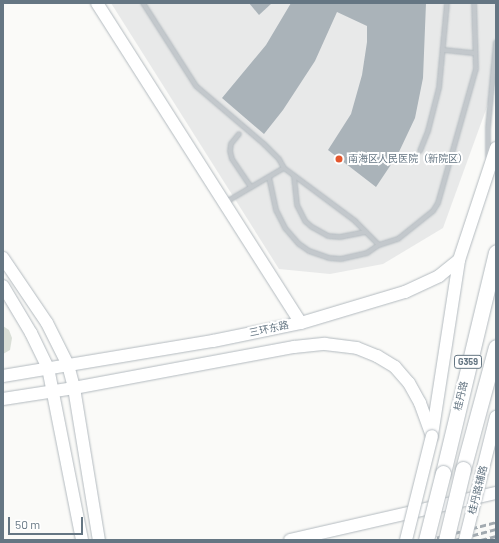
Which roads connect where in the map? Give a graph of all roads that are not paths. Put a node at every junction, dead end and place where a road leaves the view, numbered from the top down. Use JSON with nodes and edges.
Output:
{"nodes":[{"id":1,"x":97,"y":3,"type":"edge"},
{"id":2,"x":143,"y":3,"type":"edge"},
{"id":3,"x":447,"y":3,"type":"edge"},
{"id":4,"x":474,"y":3,"type":"edge"},
{"id":5,"x":496,"y":42,"type":"edge"},
{"id":6,"x":444,"y":50,"type":"junction"},
{"id":7,"x":476,"y":53,"type":"junction"},
{"id":8,"x":239,"y":134,"type":"dead end"},
{"id":9,"x":496,"y":148,"type":"edge"},
{"id":10,"x":420,"y":151,"type":"dead end"},
{"id":11,"x":284,"y":168,"type":"junction"},
{"id":12,"x":488,"y":169,"type":"junction"},
{"id":13,"x":294,"y":176,"type":"junction"},
{"id":14,"x":269,"y":177,"type":"junction"},
{"id":15,"x":251,"y":187,"type":"junction"},
{"id":16,"x":224,"y":203,"type":"junction"},
{"id":17,"x":366,"y":232,"type":"junction"},
{"id":18,"x":379,"y":245,"type":"junction"},
{"id":19,"x":496,"y":252,"type":"edge"},
{"id":20,"x":3,"y":258,"type":"edge"},
{"id":21,"x":459,"y":260,"type":"junction"},
{"id":22,"x":3,"y":286,"type":"edge"},
{"id":23,"x":301,"y":323,"type":"junction"},
{"id":24,"x":496,"y":347,"type":"edge"},
{"id":25,"x":68,"y":365,"type":"junction"},
{"id":26,"x":48,"y":368,"type":"junction"},
{"id":27,"x":3,"y":376,"type":"edge"},
{"id":28,"x":74,"y":388,"type":"junction"},
{"id":29,"x":53,"y":391,"type":"junction"},
{"id":30,"x":3,"y":399,"type":"edge"},
{"id":31,"x":496,"y":417,"type":"edge"},
{"id":32,"x":432,"y":436,"type":"junction"},
{"id":33,"x":496,"y":493,"type":"edge"},
{"id":34,"x":496,"y":501,"type":"edge"},
{"id":35,"x":82,"y":540,"type":"edge"},
{"id":36,"x":99,"y":540,"type":"edge"},
{"id":37,"x":290,"y":540,"type":"edge"},
{"id":38,"x":328,"y":540,"type":"edge"},
{"id":39,"x":406,"y":540,"type":"edge"},
{"id":40,"x":426,"y":540,"type":"edge"},
{"id":41,"x":446,"y":540,"type":"edge"},
{"id":42,"x":465,"y":540,"type":"edge"}],
"edges":[{"from":1,"to":16,"type":"main road"},
{"from":2,"to":11,"type":"lane"},
{"from":3,"to":6,"type":"lane"},
{"from":4,"to":7,"type":"lane"},
{"from":5,"to":12,"type":"lane"},
{"from":6,"to":7,"type":"lane"},
{"from":6,"to":10,"type":"lane"},
{"from":7,"to":18,"type":"lane"},
{"from":8,"to":15,"type":"lane"},
{"from":9,"to":12,"type":"main road"},
{"from":11,"to":13,"type":"lane"},
{"from":11,"to":14,"type":"lane"},
{"from":12,"to":21,"type":"main road"},
{"from":13,"to":17,"type":"lane"},
{"from":13,"to":17,"type":"lane"},
{"from":14,"to":15,"type":"lane"},
{"from":14,"to":18,"type":"lane"},
{"from":15,"to":16,"type":"lane"},
{"from":16,"to":23,"type":"main road"},
{"from":17,"to":18,"type":"lane"},
{"from":19,"to":40,"type":"highway","name":"桂丹路","number":"G359","bridge":true},
{"from":20,"to":25,"type":"main road"},
{"from":21,"to":23,"type":"main road","name":"三环东路"},
{"from":21,"to":32,"type":"main road"},
{"from":22,"to":26,"type":"main road"},
{"from":23,"to":25,"type":"main road","name":"三环东路"},
{"from":24,"to":41,"type":"highway","name":"桂丹路","number":"G359","bridge":true},
{"from":25,"to":26,"type":"main road","name":"三环东路"},
{"from":25,"to":28,"type":"main road"},
{"from":26,"to":27,"type":"main road","name":"三环东路"},
{"from":26,"to":29,"type":"main road"},
{"from":28,"to":29,"type":"main road"},
{"from":28,"to":32,"type":"main road"},
{"from":28,"to":36,"type":"main road"},
{"from":29,"to":30,"type":"main road"},
{"from":29,"to":35,"type":"main road"},
{"from":31,"to":42,"type":"main road","name":"桂丹路辅路","bridge":true},
{"from":32,"to":39,"type":"main road","bridge":true},
{"from":33,"to":37,"type":"main road"},
{"from":34,"to":38,"type":"main road"}]}
